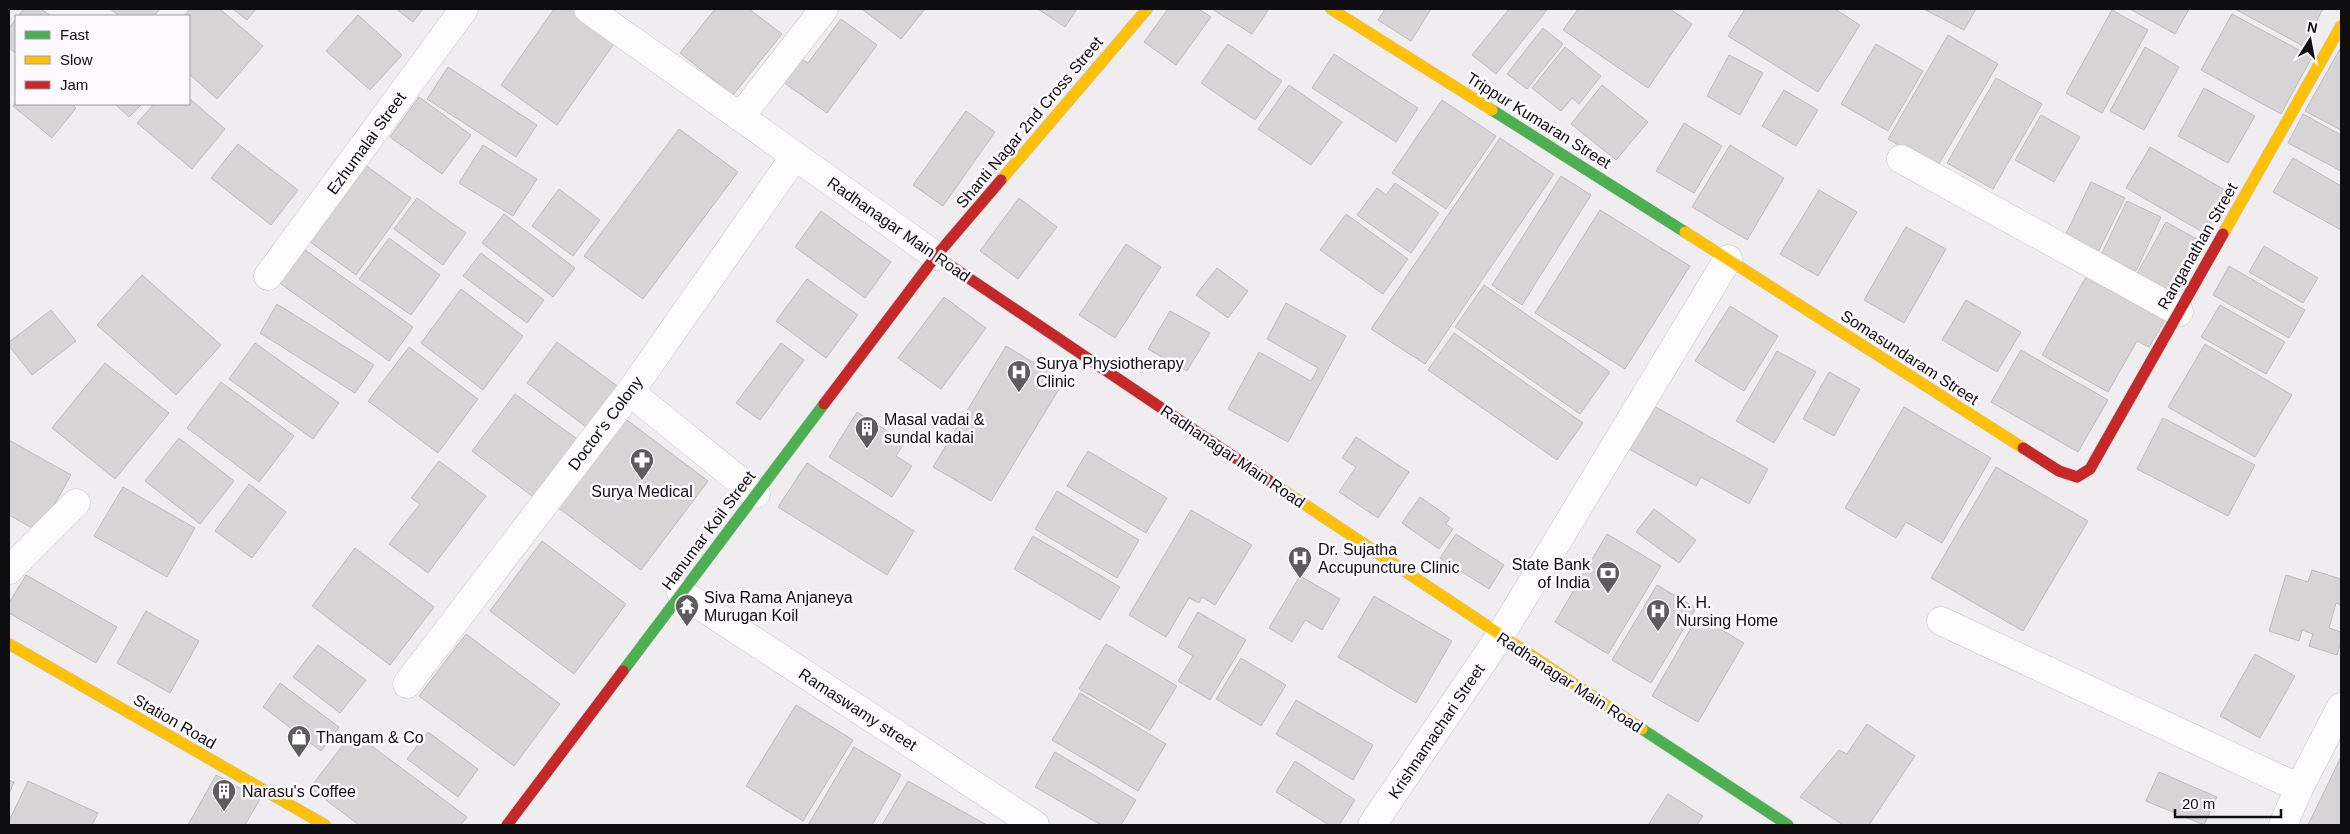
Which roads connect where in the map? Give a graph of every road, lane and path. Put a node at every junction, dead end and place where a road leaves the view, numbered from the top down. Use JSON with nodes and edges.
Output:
{"nodes":[{"id":1,"x":464,"y":9,"type":"edge"},
{"id":2,"x":588,"y":9,"type":"edge"},
{"id":3,"x":824,"y":9,"type":"edge"},
{"id":4,"x":1147,"y":9,"type":"edge"},
{"id":5,"x":1331,"y":9,"type":"edge"},
{"id":6,"x":2341,"y":26,"type":"edge"},
{"id":7,"x":740,"y":117,"type":"junction"},
{"id":8,"x":795,"y":156,"type":"junction"},
{"id":9,"x":1901,"y":159,"type":"dead end"},
{"id":10,"x":936,"y":256,"type":"junction"},
{"id":11,"x":1728,"y":259,"type":"junction"},
{"id":12,"x":268,"y":276,"type":"dead end"},
{"id":13,"x":2178,"y":312,"type":"junction"},
{"id":14,"x":630,"y":392,"type":"junction"},
{"id":15,"x":2077,"y":477,"type":"joint"},
{"id":16,"x":756,"y":494,"type":"junction"},
{"id":17,"x":76,"y":504,"type":"dead end"},
{"id":18,"x":9,"y":570,"type":"edge"},
{"id":19,"x":681,"y":593,"type":"junction"},
{"id":20,"x":1942,"y":621,"type":"dead end"},
{"id":21,"x":1500,"y":636,"type":"junction"},
{"id":22,"x":9,"y":644,"type":"edge"},
{"id":23,"x":407,"y":684,"type":"dead end"},
{"id":24,"x":2341,"y":707,"type":"edge"},
{"id":25,"x":2299,"y":788,"type":"junction"},
{"id":26,"x":1030,"y":824,"type":"edge"},
{"id":27,"x":325,"y":825,"type":"edge"},
{"id":28,"x":507,"y":825,"type":"edge"},
{"id":29,"x":1372,"y":825,"type":"edge"},
{"id":30,"x":1788,"y":825,"type":"edge"},
{"id":31,"x":2283,"y":825,"type":"edge"}],
"edges":[{"from":1,"to":12,"type":"street","name":"Ezhumalai Street"},
{"from":2,"to":7,"type":"street","name":"Radhanagar Main Road"},
{"from":3,"to":7,"type":"street"},
{"from":4,"to":10,"type":"street","name":"Shanti Nagar 2nd Cross Street"},
{"from":5,"to":11,"type":"street","name":"Trippur Kumaran Street"},
{"from":6,"to":13,"type":"street","name":"Ranganathan Street"},
{"from":7,"to":8,"type":"street","name":"Radhanagar Main Road"},
{"from":8,"to":10,"type":"street","name":"Radhanagar Main Road"},
{"from":8,"to":14,"type":"street","name":"Doctor's Colony"},
{"from":9,"to":13,"type":"street"},
{"from":10,"to":16,"type":"street","name":"Hanumar Koil Street"},
{"from":10,"to":21,"type":"street","name":"Radhanagar Main Road"},
{"from":11,"to":15,"type":"street","name":"Somasundaram Street"},
{"from":11,"to":21,"type":"street","name":"Krishnamachari Street"},
{"from":13,"to":15,"type":"street","name":"Ranganathan Street"},
{"from":14,"to":16,"type":"street"},
{"from":14,"to":23,"type":"street","name":"Doctor's Colony"},
{"from":16,"to":19,"type":"street","name":"Hanumar Koil Street"},
{"from":17,"to":18,"type":"street"},
{"from":19,"to":26,"type":"street","name":"Ramaswamy street"},
{"from":19,"to":28,"type":"street","name":"Hanumar Koil Street"},
{"from":20,"to":25,"type":"street"},
{"from":21,"to":29,"type":"street","name":"Krishnamachari Street"},
{"from":21,"to":30,"type":"street","name":"Radhanagar Main Road"},
{"from":22,"to":27,"type":"street","name":"Station Road"},
{"from":24,"to":25,"type":"street"},
{"from":25,"to":31,"type":"street"}]}
